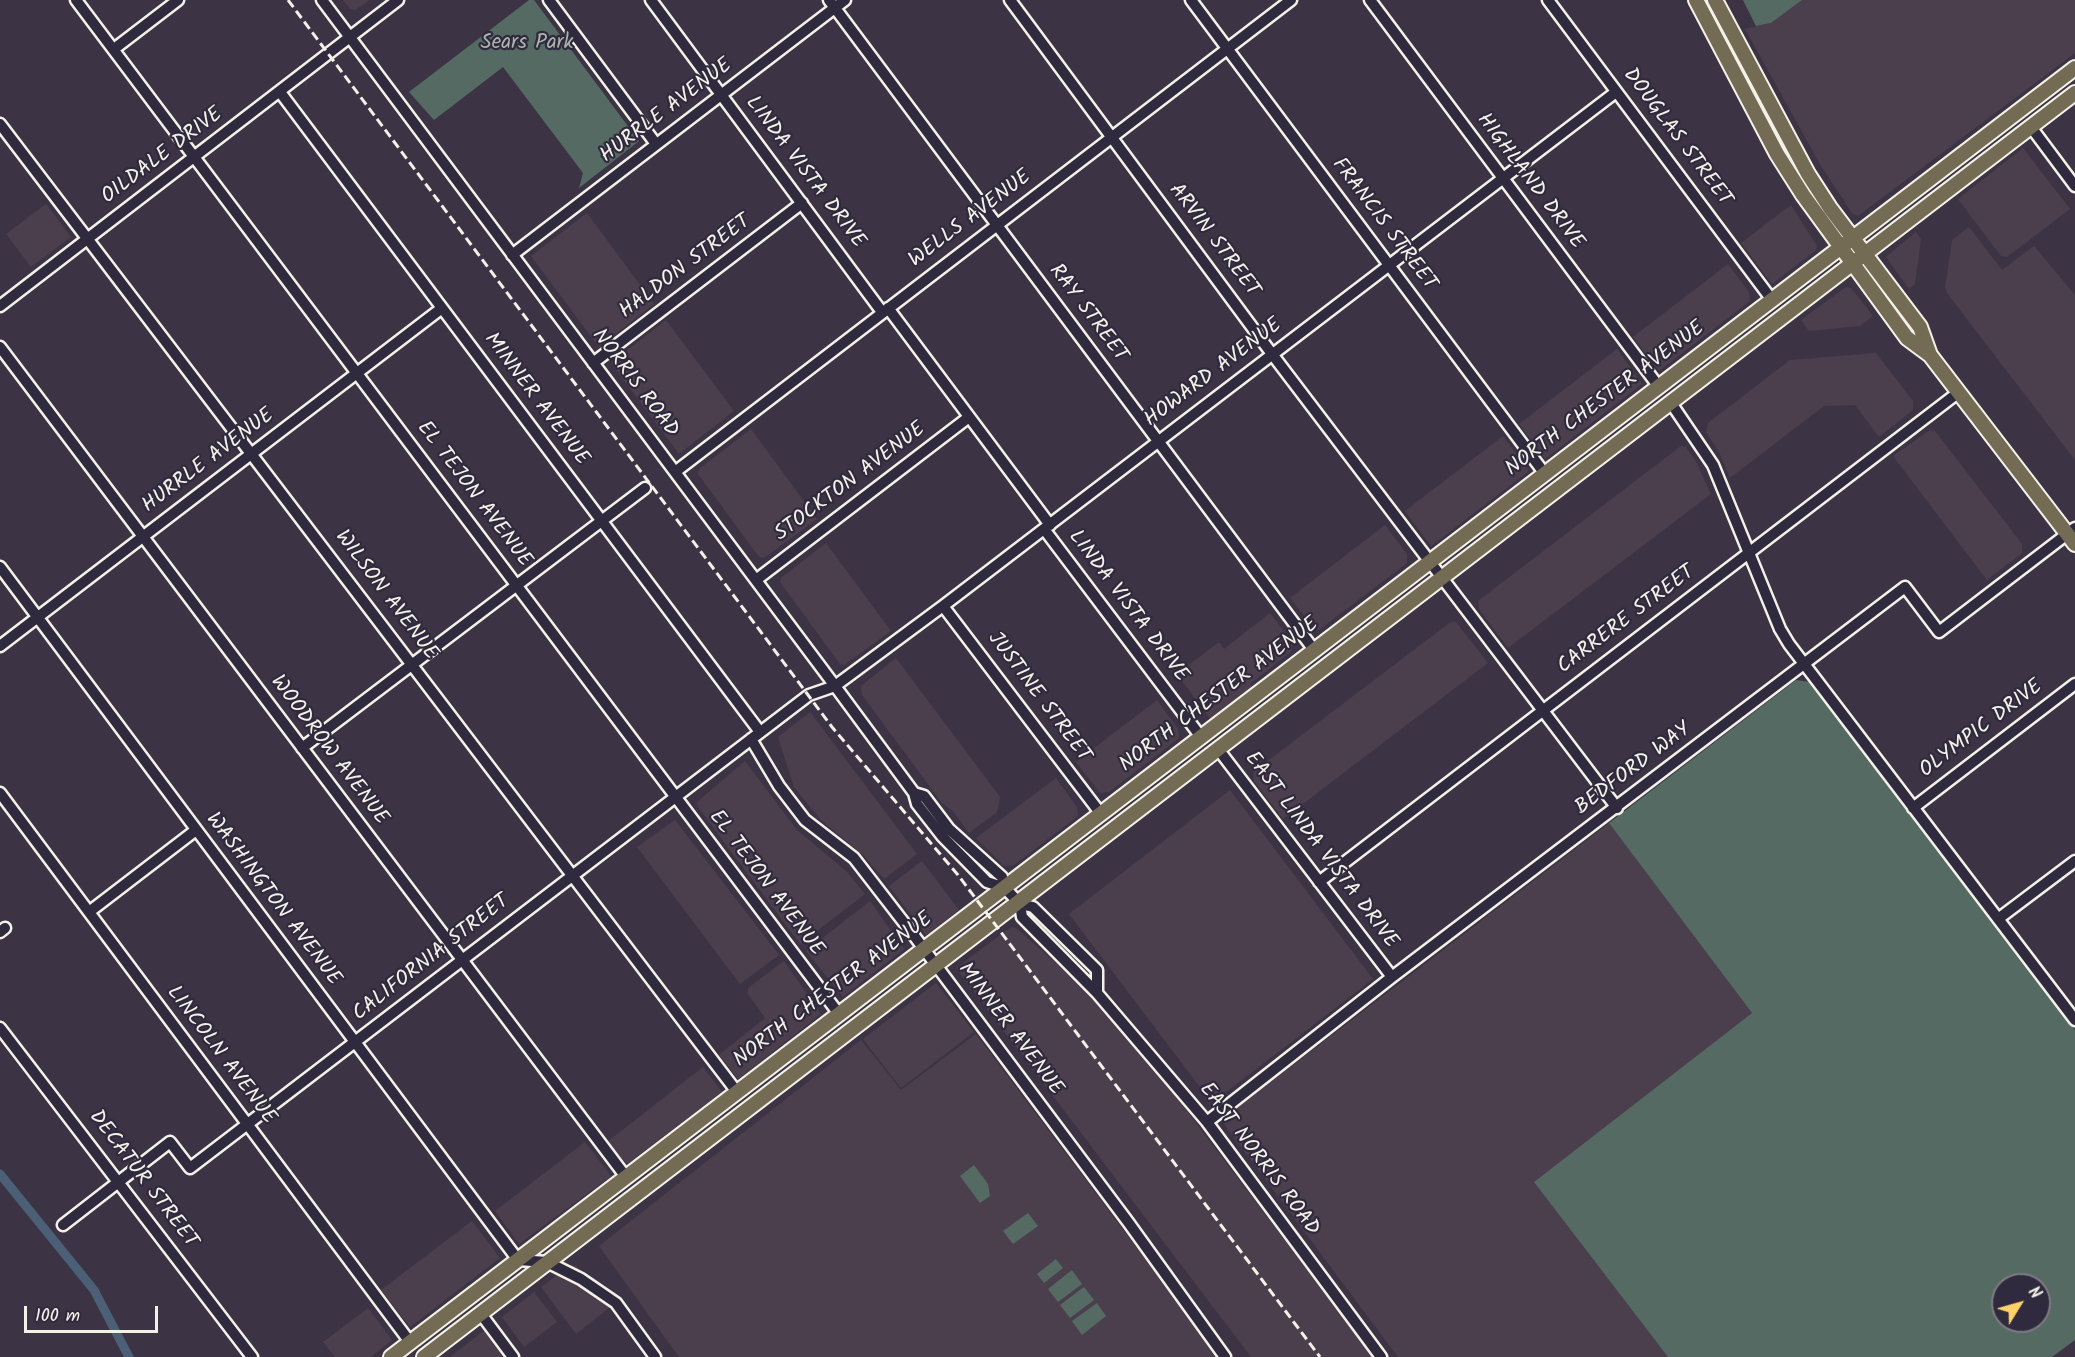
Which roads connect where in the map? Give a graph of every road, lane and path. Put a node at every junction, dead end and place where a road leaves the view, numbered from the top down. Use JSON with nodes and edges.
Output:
{"nodes":[{"id":1,"x":76,"y":0,"type":"edge"},
{"id":2,"x":178,"y":0,"type":"edge"},
{"id":3,"x":322,"y":0,"type":"edge"},
{"id":4,"x":398,"y":0,"type":"edge"},
{"id":5,"x":549,"y":0,"type":"edge"},
{"id":6,"x":651,"y":0,"type":"edge"},
{"id":7,"x":845,"y":0,"type":"edge"},
{"id":8,"x":1010,"y":0,"type":"edge"},
{"id":9,"x":1191,"y":0,"type":"edge"},
{"id":10,"x":1291,"y":0,"type":"edge"},
{"id":11,"x":1370,"y":0,"type":"edge"},
{"id":12,"x":1548,"y":0,"type":"edge"},
{"id":13,"x":1696,"y":0,"type":"edge"},
{"id":14,"x":1714,"y":0,"type":"edge"},
{"id":15,"x":832,"y":4,"type":"edge"},
{"id":16,"x":349,"y":36,"type":"junction"},
{"id":17,"x":1734,"y":38,"type":"junction"},
{"id":18,"x":1720,"y":44,"type":"junction"},
{"id":19,"x":114,"y":49,"type":"junction"},
{"id":20,"x":1227,"y":49,"type":"junction"},
{"id":21,"x":2075,"y":68,"type":"edge"},
{"id":22,"x":2063,"y":77,"type":"junction"},
{"id":23,"x":280,"y":92,"type":"junction"},
{"id":24,"x":1616,"y":92,"type":"junction"},
{"id":25,"x":2075,"y":93,"type":"edge"},
{"id":26,"x":721,"y":94,"type":"junction"},
{"id":27,"x":0,"y":124,"type":"edge"},
{"id":28,"x":2031,"y":127,"type":"junction"},
{"id":29,"x":1986,"y":136,"type":"junction"},
{"id":30,"x":1112,"y":137,"type":"junction"},
{"id":31,"x":656,"y":144,"type":"junction"},
{"id":32,"x":195,"y":157,"type":"junction"},
{"id":33,"x":1502,"y":178,"type":"junction"},
{"id":34,"x":2075,"y":186,"type":"edge"},
{"id":35,"x":1939,"y":197,"type":"junction"},
{"id":36,"x":802,"y":203,"type":"junction"},
{"id":37,"x":996,"y":225,"type":"junction"},
{"id":38,"x":88,"y":239,"type":"junction"},
{"id":39,"x":1859,"y":247,"type":"junction"},
{"id":40,"x":512,"y":255,"type":"junction"},
{"id":41,"x":1846,"y":256,"type":"junction"},
{"id":42,"x":1388,"y":265,"type":"junction"},
{"id":43,"x":1772,"y":300,"type":"junction"},
{"id":44,"x":0,"y":306,"type":"edge"},
{"id":45,"x":442,"y":308,"type":"junction"},
{"id":46,"x":885,"y":310,"type":"junction"},
{"id":47,"x":0,"y":347,"type":"edge"},
{"id":48,"x":1272,"y":354,"type":"junction"},
{"id":49,"x":1930,"y":355,"type":"junction"},
{"id":50,"x":593,"y":363,"type":"junction"},
{"id":51,"x":357,"y":373,"type":"junction"},
{"id":52,"x":1659,"y":387,"type":"junction"},
{"id":53,"x":1959,"y":392,"type":"junction"},
{"id":54,"x":1671,"y":403,"type":"junction"},
{"id":55,"x":969,"y":417,"type":"junction"},
{"id":56,"x":1637,"y":429,"type":"junction"},
{"id":57,"x":1157,"y":442,"type":"junction"},
{"id":58,"x":252,"y":454,"type":"junction"},
{"id":59,"x":675,"y":472,"type":"junction"},
{"id":60,"x":1545,"y":474,"type":"junction"},
{"id":61,"x":645,"y":488,"type":"dead end"},
{"id":62,"x":601,"y":521,"type":"junction"},
{"id":63,"x":1047,"y":527,"type":"junction"},
{"id":64,"x":2072,"y":535,"type":"edge"},
{"id":65,"x":143,"y":537,"type":"junction"},
{"id":66,"x":1749,"y":552,"type":"junction"},
{"id":67,"x":1430,"y":562,"type":"junction"},
{"id":68,"x":0,"y":567,"type":"edge"},
{"id":69,"x":1442,"y":578,"type":"junction"},
{"id":70,"x":756,"y":580,"type":"junction"},
{"id":71,"x":516,"y":585,"type":"junction"},
{"id":72,"x":944,"y":606,"type":"junction"},
{"id":73,"x":38,"y":617,"type":"junction"},
{"id":74,"x":0,"y":646,"type":"edge"},
{"id":75,"x":1314,"y":650,"type":"junction"},
{"id":76,"x":412,"y":664,"type":"junction"},
{"id":77,"x":1804,"y":664,"type":"junction"},
{"id":78,"x":2075,"y":684,"type":"edge"},
{"id":79,"x":835,"y":686,"type":"junction"},
{"id":80,"x":1542,"y":711,"type":"junction"},
{"id":81,"x":1234,"y":712,"type":"junction"},
{"id":82,"x":755,"y":735,"type":"junction"},
{"id":83,"x":1201,"y":737,"type":"junction"},
{"id":84,"x":302,"y":748,"type":"junction"},
{"id":85,"x":1218,"y":749,"type":"junction"},
{"id":86,"x":0,"y":793,"type":"edge"},
{"id":87,"x":675,"y":797,"type":"junction"},
{"id":88,"x":1617,"y":808,"type":"junction"},
{"id":89,"x":1913,"y":808,"type":"junction"},
{"id":90,"x":1101,"y":814,"type":"junction"},
{"id":91,"x":196,"y":830,"type":"junction"},
{"id":92,"x":2075,"y":861,"type":"edge"},
{"id":93,"x":572,"y":876,"type":"junction"},
{"id":94,"x":1319,"y":882,"type":"junction"},
{"id":95,"x":1005,"y":888,"type":"junction"},
{"id":96,"x":1020,"y":904,"type":"junction"},
{"id":97,"x":89,"y":912,"type":"junction"},
{"id":98,"x":1998,"y":919,"type":"junction"},
{"id":99,"x":924,"y":949,"type":"junction"},
{"id":100,"x":461,"y":961,"type":"junction"},
{"id":101,"x":936,"y":965,"type":"junction"},
{"id":102,"x":1392,"y":977,"type":"junction"},
{"id":103,"x":1096,"y":993,"type":"junction"},
{"id":104,"x":839,"y":1014,"type":"junction"},
{"id":105,"x":2075,"y":1020,"type":"edge"},
{"id":106,"x":0,"y":1028,"type":"edge"},
{"id":107,"x":354,"y":1043,"type":"junction"},
{"id":108,"x":737,"y":1092,"type":"junction"},
{"id":109,"x":1207,"y":1122,"type":"junction"},
{"id":110,"x":247,"y":1125,"type":"junction"},
{"id":111,"x":626,"y":1177,"type":"junction"},
{"id":112,"x":119,"y":1182,"type":"junction"},
{"id":113,"x":63,"y":1226,"type":"dead end"},
{"id":114,"x":518,"y":1260,"type":"junction"},
{"id":115,"x":547,"y":1262,"type":"junction"},
{"id":116,"x":480,"y":1314,"type":"junction"},
{"id":117,"x":424,"y":1331,"type":"junction"},
{"id":118,"x":410,"y":1342,"type":"junction"},
{"id":119,"x":252,"y":1357,"type":"edge"},
{"id":120,"x":391,"y":1357,"type":"edge"},
{"id":121,"x":405,"y":1357,"type":"edge"},
{"id":122,"x":424,"y":1357,"type":"edge"},
{"id":123,"x":513,"y":1357,"type":"edge"},
{"id":124,"x":656,"y":1357,"type":"edge"},
{"id":125,"x":1225,"y":1357,"type":"edge"},
{"id":126,"x":1381,"y":1357,"type":"edge"}],
"edges":[{"from":1,"to":19,"type":"street","name":"EL TEJON AVENUE"},
{"from":2,"to":19,"type":"street"},
{"from":3,"to":16,"type":"street","name":"NORRIS ROAD"},
{"from":4,"to":16,"type":"street","name":"OILDALE DRIVE"},
{"from":5,"to":31,"type":"street"},
{"from":6,"to":26,"type":"street","name":"LINDA VISTA DRIVE"},
{"from":7,"to":15,"type":"street","name":"HURRLE AVENUE"},
{"from":8,"to":30,"type":"street","name":"ARVIN STREET"},
{"from":9,"to":20,"type":"street","name":"FRANCIS STREET"},
{"from":10,"to":20,"type":"street","name":"WELLS AVENUE"},
{"from":11,"to":33,"type":"street","name":"HIGHLAND DRIVE"},
{"from":12,"to":24,"type":"street","name":"DOUGLAS STREET"},
{"from":13,"to":18,"type":"main road"},
{"from":14,"to":17,"type":"main road"},
{"from":15,"to":26,"type":"street","name":"HURRLE AVENUE"},
{"from":15,"to":37,"type":"street","name":"RAY STREET"},
{"from":16,"to":23,"type":"street","name":"OILDALE DRIVE"},
{"from":16,"to":40,"type":"street","name":"NORRIS ROAD"},
{"from":17,"to":18,"type":"main road"},
{"from":17,"to":39,"type":"main road"},
{"from":18,"to":41,"type":"main road"},
{"from":19,"to":32,"type":"street","name":"EL TEJON AVENUE"},
{"from":20,"to":30,"type":"street","name":"WELLS AVENUE"},
{"from":20,"to":42,"type":"street","name":"FRANCIS STREET"},
{"from":21,"to":22,"type":"main road","name":"NORTH CHESTER AVENUE"},
{"from":22,"to":28,"type":"main road"},
{"from":22,"to":29,"type":"main road","name":"NORTH CHESTER AVENUE"},
{"from":23,"to":32,"type":"street","name":"OILDALE DRIVE"},
{"from":23,"to":45,"type":"street","name":"MINNER AVENUE"},
{"from":24,"to":33,"type":"street","name":"HOWARD AVENUE"},
{"from":24,"to":43,"type":"street","name":"DOUGLAS STREET"},
{"from":25,"to":28,"type":"main road","name":"NORTH CHESTER AVENUE"},
{"from":26,"to":31,"type":"street","name":"HURRLE AVENUE"},
{"from":26,"to":36,"type":"street","name":"LINDA VISTA DRIVE"},
{"from":27,"to":38,"type":"street","name":"WILSON AVENUE"},
{"from":28,"to":34,"type":"street"},
{"from":28,"to":35,"type":"main road","name":"NORTH CHESTER AVENUE"},
{"from":29,"to":35,"type":"main road"},
{"from":29,"to":39,"type":"main road","name":"NORTH CHESTER AVENUE"},
{"from":30,"to":37,"type":"street","name":"WELLS AVENUE"},
{"from":30,"to":48,"type":"street","name":"ARVIN STREET"},
{"from":31,"to":40,"type":"street","name":"HURRLE AVENUE"},
{"from":32,"to":38,"type":"street","name":"OILDALE DRIVE"},
{"from":32,"to":51,"type":"street","name":"EL TEJON AVENUE"},
{"from":33,"to":42,"type":"street","name":"HOWARD AVENUE"},
{"from":33,"to":52,"type":"street","name":"HIGHLAND DRIVE"},
{"from":35,"to":39,"type":"main road","name":"NORTH CHESTER AVENUE"},
{"from":36,"to":46,"type":"street","name":"LINDA VISTA DRIVE"},
{"from":36,"to":50,"type":"street","name":"HALDON STREET"},
{"from":37,"to":46,"type":"street","name":"WELLS AVENUE"},
{"from":37,"to":57,"type":"street","name":"RAY STREET"},
{"from":38,"to":44,"type":"street","name":"OILDALE DRIVE"},
{"from":38,"to":58,"type":"street","name":"WILSON AVENUE"},
{"from":39,"to":41,"type":"main road","name":"NORTH CHESTER AVENUE"},
{"from":39,"to":41,"type":"main road","name":"NORTH CHESTER AVENUE"},
{"from":39,"to":49,"type":"main road"},
{"from":40,"to":50,"type":"street","name":"NORRIS ROAD"},
{"from":41,"to":43,"type":"main road","name":"NORTH CHESTER AVENUE"},
{"from":41,"to":49,"type":"main road"},
{"from":41,"to":54,"type":"main road","name":"NORTH CHESTER AVENUE"},
{"from":42,"to":48,"type":"street","name":"HOWARD AVENUE"},
{"from":42,"to":60,"type":"street","name":"FRANCIS STREET"},
{"from":43,"to":52,"type":"main road","name":"NORTH CHESTER AVENUE"},
{"from":45,"to":51,"type":"street","name":"HURRLE AVENUE"},
{"from":45,"to":62,"type":"street","name":"MINNER AVENUE"},
{"from":46,"to":55,"type":"street","name":"LINDA VISTA DRIVE"},
{"from":46,"to":59,"type":"street","name":"WELLS AVENUE"},
{"from":47,"to":65,"type":"street","name":"WOODROW AVENUE"},
{"from":48,"to":57,"type":"street","name":"HOWARD AVENUE"},
{"from":48,"to":67,"type":"street","name":"ARVIN STREET"},
{"from":49,"to":53,"type":"main road"},
{"from":50,"to":59,"type":"street","name":"NORRIS ROAD"},
{"from":51,"to":58,"type":"street","name":"HURRLE AVENUE"},
{"from":51,"to":71,"type":"street","name":"EL TEJON AVENUE"},
{"from":52,"to":56,"type":"main road"},
{"from":52,"to":60,"type":"main road","name":"NORTH CHESTER AVENUE"},
{"from":53,"to":64,"type":"main road"},
{"from":53,"to":66,"type":"street","name":"CARRERE STREET"},
{"from":54,"to":56,"type":"main road","name":"NORTH CHESTER AVENUE"},
{"from":54,"to":66,"type":"street"},
{"from":55,"to":63,"type":"street","name":"LINDA VISTA DRIVE"},
{"from":55,"to":70,"type":"street","name":"STOCKTON AVENUE"},
{"from":56,"to":69,"type":"main road","name":"NORTH CHESTER AVENUE"},
{"from":57,"to":63,"type":"street","name":"HOWARD AVENUE"},
{"from":57,"to":75,"type":"street","name":"RAY STREET"},
{"from":58,"to":65,"type":"street","name":"HURRLE AVENUE"},
{"from":58,"to":76,"type":"street","name":"WILSON AVENUE"},
{"from":59,"to":70,"type":"street","name":"NORRIS ROAD"},
{"from":60,"to":67,"type":"main road","name":"NORTH CHESTER AVENUE"},
{"from":61,"to":62,"type":"street"},
{"from":62,"to":71,"type":"street"},
{"from":62,"to":82,"type":"street","name":"MINNER AVENUE"},
{"from":63,"to":72,"type":"street","name":"HOWARD AVENUE"},
{"from":63,"to":83,"type":"street","name":"LINDA VISTA DRIVE"},
{"from":64,"to":77,"type":"street","name":"BEDFORD WAY"},
{"from":65,"to":73,"type":"street","name":"HURRLE AVENUE"},
{"from":65,"to":84,"type":"street","name":"WOODROW AVENUE"},
{"from":66,"to":77,"type":"street"},
{"from":66,"to":80,"type":"street","name":"CARRERE STREET"},
{"from":67,"to":69,"type":"street","name":"ARVIN STREET"},
{"from":67,"to":75,"type":"main road","name":"NORTH CHESTER AVENUE"},
{"from":68,"to":73,"type":"street","name":"WASHINGTON AVENUE"},
{"from":69,"to":80,"type":"street","name":"ARVIN STREET"},
{"from":69,"to":85,"type":"main road","name":"NORTH CHESTER AVENUE"},
{"from":70,"to":79,"type":"street","name":"NORRIS ROAD"},
{"from":71,"to":76,"type":"street"},
{"from":71,"to":87,"type":"street","name":"EL TEJON AVENUE"},
{"from":72,"to":79,"type":"street","name":"HOWARD AVENUE"},
{"from":72,"to":90,"type":"street","name":"JUSTINE STREET"},
{"from":73,"to":74,"type":"street","name":"HURRLE AVENUE"},
{"from":73,"to":91,"type":"street","name":"WASHINGTON AVENUE"},
{"from":75,"to":81,"type":"main road","name":"NORTH CHESTER AVENUE"},
{"from":76,"to":84,"type":"street"},
{"from":76,"to":93,"type":"street","name":"WILSON AVENUE"},
{"from":77,"to":88,"type":"street","name":"BEDFORD WAY"},
{"from":77,"to":89,"type":"street"},
{"from":78,"to":89,"type":"street","name":"OLYMPIC DRIVE"},
{"from":79,"to":82,"type":"street","name":"CALIFORNIA STREET"},
{"from":79,"to":95,"type":"street","name":"NORRIS ROAD"},
{"from":80,"to":88,"type":"street","name":"ARVIN STREET"},
{"from":80,"to":94,"type":"street","name":"CARRERE STREET"},
{"from":81,"to":83,"type":"main road","name":"NORTH CHESTER AVENUE"},
{"from":81,"to":85,"type":"main road"},
{"from":82,"to":87,"type":"street","name":"CALIFORNIA STREET"},
{"from":82,"to":99,"type":"street","name":"MINNER AVENUE"},
{"from":83,"to":90,"type":"main road","name":"NORTH CHESTER AVENUE"},
{"from":84,"to":100,"type":"street","name":"WOODROW AVENUE"},
{"from":85,"to":94,"type":"street","name":"EAST LINDA VISTA DRIVE"},
{"from":85,"to":96,"type":"main road","name":"NORTH CHESTER AVENUE"},
{"from":86,"to":97,"type":"street","name":"LINCOLN AVENUE"},
{"from":87,"to":93,"type":"street","name":"CALIFORNIA STREET"},
{"from":87,"to":104,"type":"street","name":"EL TEJON AVENUE"},
{"from":88,"to":102,"type":"street","name":"BEDFORD WAY"},
{"from":89,"to":98,"type":"street"},
{"from":90,"to":95,"type":"main road","name":"NORTH CHESTER AVENUE"},
{"from":91,"to":97,"type":"street"},
{"from":91,"to":107,"type":"street","name":"WASHINGTON AVENUE"},
{"from":92,"to":98,"type":"street"},
{"from":93,"to":100,"type":"street","name":"CALIFORNIA STREET"},
{"from":93,"to":108,"type":"street","name":"WILSON AVENUE"},
{"from":94,"to":102,"type":"street","name":"EAST LINDA VISTA DRIVE"},
{"from":95,"to":96,"type":"street","name":"EAST NORRIS ROAD"},
{"from":95,"to":99,"type":"main road","name":"NORTH CHESTER AVENUE"},
{"from":96,"to":101,"type":"main road","name":"NORTH CHESTER AVENUE"},
{"from":96,"to":103,"type":"street","name":"EAST NORRIS ROAD"},
{"from":96,"to":103,"type":"street","name":"EAST NORRIS ROAD"},
{"from":97,"to":110,"type":"street","name":"LINCOLN AVENUE"},
{"from":98,"to":105,"type":"street"},
{"from":99,"to":101,"type":"street","name":"MINNER AVENUE"},
{"from":99,"to":104,"type":"main road","name":"NORTH CHESTER AVENUE"},
{"from":100,"to":107,"type":"street","name":"CALIFORNIA STREET"},
{"from":100,"to":111,"type":"street","name":"WOODROW AVENUE"},
{"from":101,"to":115,"type":"main road","name":"NORTH CHESTER AVENUE"},
{"from":101,"to":125,"type":"street","name":"MINNER AVENUE"},
{"from":102,"to":109,"type":"street","name":"BEDFORD WAY"},
{"from":103,"to":109,"type":"street","name":"EAST NORRIS ROAD"},
{"from":104,"to":108,"type":"main road","name":"NORTH CHESTER AVENUE"},
{"from":106,"to":112,"type":"street","name":"DECATUR STREET"},
{"from":107,"to":110,"type":"street","name":"CALIFORNIA STREET"},
{"from":107,"to":114,"type":"street","name":"WASHINGTON AVENUE"},
{"from":108,"to":111,"type":"main road","name":"NORTH CHESTER AVENUE"},
{"from":109,"to":126,"type":"street","name":"EAST NORRIS ROAD"},
{"from":110,"to":112,"type":"street","name":"CALIFORNIA STREET"},
{"from":110,"to":118,"type":"street","name":"LINCOLN AVENUE"},
{"from":111,"to":114,"type":"main road","name":"NORTH CHESTER AVENUE"},
{"from":112,"to":113,"type":"street","name":"CALIFORNIA STREET"},
{"from":112,"to":119,"type":"street","name":"DECATUR STREET"},
{"from":114,"to":115,"type":"street"},
{"from":114,"to":117,"type":"main road","name":"NORTH CHESTER AVENUE"},
{"from":115,"to":116,"type":"main road","name":"NORTH CHESTER AVENUE"},
{"from":115,"to":124,"type":"street"},
{"from":116,"to":122,"type":"main road","name":"NORTH CHESTER AVENUE"},
{"from":116,"to":123,"type":"street"},
{"from":117,"to":118,"type":"main road","name":"NORTH CHESTER AVENUE"},
{"from":117,"to":121,"type":"main road"},
{"from":118,"to":120,"type":"main road","name":"NORTH CHESTER AVENUE"}]}
